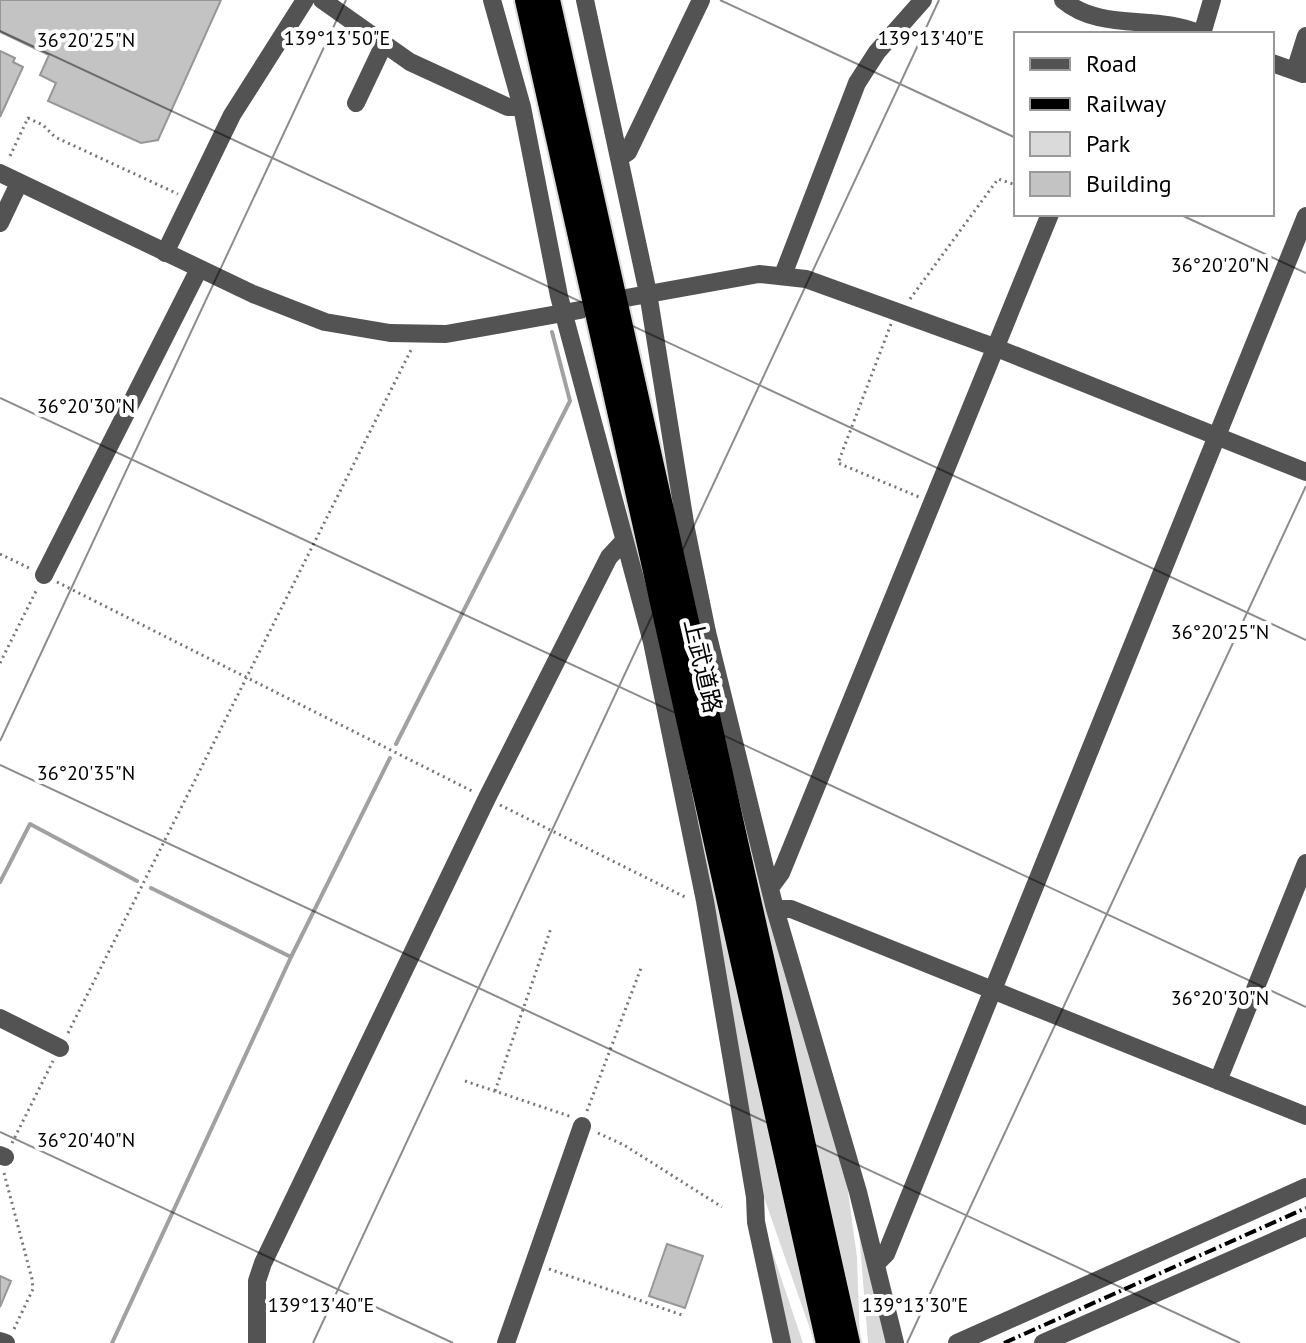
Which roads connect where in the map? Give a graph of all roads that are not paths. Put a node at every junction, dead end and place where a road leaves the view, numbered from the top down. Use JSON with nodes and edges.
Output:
{"nodes":[{"id":1,"x":305,"y":0,"type":"edge"},
{"id":2,"x":322,"y":0,"type":"edge"},
{"id":3,"x":492,"y":0,"type":"edge"},
{"id":4,"x":527,"y":0,"type":"edge"},
{"id":5,"x":548,"y":0,"type":"edge"},
{"id":6,"x":585,"y":0,"type":"edge"},
{"id":7,"x":701,"y":0,"type":"edge"},
{"id":8,"x":923,"y":0,"type":"edge"},
{"id":9,"x":1063,"y":0,"type":"edge"},
{"id":10,"x":1212,"y":0,"type":"edge"},
{"id":11,"x":1113,"y":27,"type":"edge"},
{"id":12,"x":1194,"y":32,"type":"edge"},
{"id":13,"x":1202,"y":32,"type":"edge"},
{"id":14,"x":1306,"y":36,"type":"edge"},
{"id":15,"x":384,"y":44,"type":"junction"},
{"id":16,"x":1274,"y":64,"type":"edge"},
{"id":17,"x":1300,"y":73,"type":"edge"},
{"id":18,"x":356,"y":103,"type":"dead end"},
{"id":19,"x":522,"y":107,"type":"junction"},
{"id":20,"x":619,"y":158,"type":"junction"},
{"id":21,"x":0,"y":173,"type":"edge"},
{"id":22,"x":19,"y":183,"type":"junction"},
{"id":23,"x":1049,"y":216,"type":"edge"},
{"id":24,"x":1306,"y":216,"type":"edge"},
{"id":25,"x":0,"y":223,"type":"edge"},
{"id":26,"x":165,"y":253,"type":"junction"},
{"id":27,"x":199,"y":269,"type":"junction"},
{"id":28,"x":783,"y":275,"type":"junction"},
{"id":29,"x":648,"y":293,"type":"junction"},
{"id":30,"x":626,"y":298,"type":"dead end"},
{"id":31,"x":572,"y":312,"type":"junction"},
{"id":32,"x":994,"y":347,"type":"junction"},
{"id":33,"x":1215,"y":436,"type":"junction"},
{"id":34,"x":1306,"y":472,"type":"edge"},
{"id":35,"x":624,"y":541,"type":"junction"},
{"id":36,"x":44,"y":575,"type":"road end"},
{"id":37,"x":679,"y":637,"type":"junction"},
{"id":38,"x":1306,"y":863,"type":"edge"},
{"id":39,"x":770,"y":888,"type":"junction"},
{"id":40,"x":775,"y":909,"type":"junction"},
{"id":41,"x":994,"y":991,"type":"junction"},
{"id":42,"x":0,"y":1018,"type":"edge"},
{"id":43,"x":60,"y":1048,"type":"road end"},
{"id":44,"x":1218,"y":1081,"type":"junction"},
{"id":45,"x":1306,"y":1116,"type":"edge"},
{"id":46,"x":582,"y":1126,"type":"road end"},
{"id":47,"x":1306,"y":1187,"type":"edge"},
{"id":48,"x":1306,"y":1227,"type":"edge"},
{"id":49,"x":877,"y":1263,"type":"junction"},
{"id":50,"x":257,"y":1343,"type":"edge"},
{"id":51,"x":506,"y":1343,"type":"edge"},
{"id":52,"x":782,"y":1343,"type":"edge"},
{"id":53,"x":828,"y":1343,"type":"edge"},
{"id":54,"x":848,"y":1343,"type":"edge"},
{"id":55,"x":895,"y":1343,"type":"edge"},
{"id":56,"x":957,"y":1343,"type":"edge"},
{"id":57,"x":1043,"y":1343,"type":"edge"}],
"edges":[{"from":1,"to":26,"type":"street"},
{"from":2,"to":15,"type":"street"},
{"from":3,"to":19,"type":"street"},
{"from":4,"to":37,"type":"highway","name":"上武道路"},
{"from":5,"to":37,"type":"highway","name":"上武道路"},
{"from":6,"to":20,"type":"street"},
{"from":7,"to":20,"type":"street"},
{"from":8,"to":28,"type":"street"},
{"from":9,"to":11,"type":"street"},
{"from":10,"to":13,"type":"street"},
{"from":11,"to":12,"type":"street"},
{"from":14,"to":17,"type":"street"},
{"from":15,"to":18,"type":"street"},
{"from":15,"to":19,"type":"street"},
{"from":16,"to":17,"type":"street"},
{"from":19,"to":31,"type":"street"},
{"from":20,"to":29,"type":"street"},
{"from":21,"to":22,"type":"street"},
{"from":22,"to":25,"type":"street"},
{"from":22,"to":26,"type":"street"},
{"from":23,"to":32,"type":"street"},
{"from":24,"to":33,"type":"street"},
{"from":26,"to":27,"type":"street"},
{"from":27,"to":31,"type":"street"},
{"from":27,"to":36,"type":"street"},
{"from":28,"to":29,"type":"street"},
{"from":28,"to":32,"type":"street"},
{"from":29,"to":30,"type":"street"},
{"from":29,"to":37,"type":"street"},
{"from":31,"to":35,"type":"street"},
{"from":32,"to":33,"type":"street"},
{"from":32,"to":39,"type":"street"},
{"from":33,"to":34,"type":"street"},
{"from":33,"to":41,"type":"street"},
{"from":35,"to":37,"type":"street"},
{"from":35,"to":50,"type":"street"},
{"from":37,"to":39,"type":"street"},
{"from":37,"to":52,"type":"street"},
{"from":37,"to":53,"type":"highway","name":"上武道路"},
{"from":37,"to":54,"type":"highway","name":"上武道路"},
{"from":38,"to":44,"type":"street"},
{"from":39,"to":40,"type":"street"},
{"from":40,"to":41,"type":"street"},
{"from":40,"to":49,"type":"street"},
{"from":41,"to":44,"type":"street"},
{"from":41,"to":49,"type":"street"},
{"from":42,"to":43,"type":"street"},
{"from":44,"to":45,"type":"street"},
{"from":46,"to":51,"type":"street"},
{"from":47,"to":56,"type":"street"},
{"from":48,"to":57,"type":"street"},
{"from":49,"to":55,"type":"street"}]}
